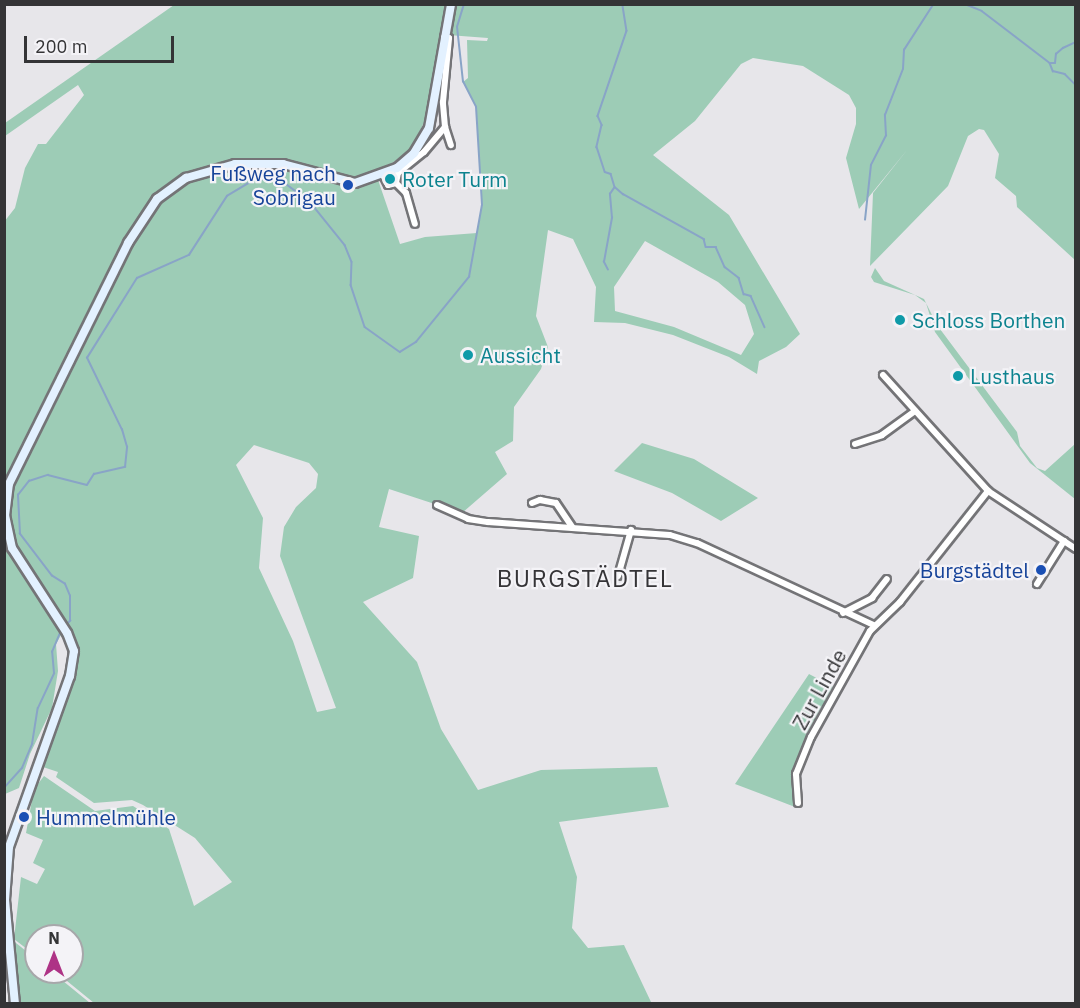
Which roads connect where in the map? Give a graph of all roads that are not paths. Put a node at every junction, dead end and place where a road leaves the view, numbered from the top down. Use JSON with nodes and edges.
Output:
{"nodes":[{"id":1,"x":451,"y":4,"type":"edge"},
{"id":2,"x":444,"y":37,"type":"junction"},
{"id":3,"x":445,"y":128,"type":"junction"},
{"id":4,"x":452,"y":145,"type":"dead end"},
{"id":5,"x":383,"y":175,"type":"junction"},
{"id":6,"x":396,"y":183,"type":"junction"},
{"id":7,"x":415,"y":224,"type":"dead end"},
{"id":8,"x":883,"y":375,"type":"dead end"},
{"id":9,"x":915,"y":411,"type":"junction"},
{"id":10,"x":855,"y":444,"type":"dead end"},
{"id":11,"x":988,"y":491,"type":"junction"},
{"id":12,"x":532,"y":503,"type":"dead end"},
{"id":13,"x":437,"y":505,"type":"dead end"},
{"id":14,"x":576,"y":528,"type":"junction"},
{"id":15,"x":631,"y":530,"type":"junction"},
{"id":16,"x":1064,"y":542,"type":"junction"},
{"id":17,"x":1076,"y":549,"type":"edge"},
{"id":18,"x":618,"y":576,"type":"dead end"},
{"id":19,"x":887,"y":579,"type":"dead end"},
{"id":20,"x":1037,"y":584,"type":"dead end"},
{"id":21,"x":843,"y":613,"type":"junction"},
{"id":22,"x":874,"y":625,"type":"junction"},
{"id":23,"x":798,"y":803,"type":"dead end"},
{"id":24,"x":15,"y":1004,"type":"edge"}],
"edges":[{"from":1,"to":2,"type":"main road"},
{"from":2,"to":3,"type":"street"},
{"from":2,"to":5,"type":"main road"},
{"from":3,"to":4,"type":"street"},
{"from":3,"to":6,"type":"street"},
{"from":5,"to":6,"type":"street"},
{"from":5,"to":24,"type":"main road"},
{"from":6,"to":7,"type":"street"},
{"from":8,"to":9,"type":"street"},
{"from":9,"to":10,"type":"street"},
{"from":9,"to":11,"type":"street"},
{"from":11,"to":16,"type":"street"},
{"from":11,"to":22,"type":"street","name":"Zur Linde"},
{"from":12,"to":14,"type":"street"},
{"from":13,"to":14,"type":"street"},
{"from":14,"to":15,"type":"street"},
{"from":15,"to":18,"type":"street"},
{"from":15,"to":21,"type":"street"},
{"from":16,"to":17,"type":"street"},
{"from":16,"to":20,"type":"street"},
{"from":19,"to":21,"type":"street"},
{"from":21,"to":22,"type":"street"},
{"from":22,"to":23,"type":"street","name":"Zur Linde"}]}
